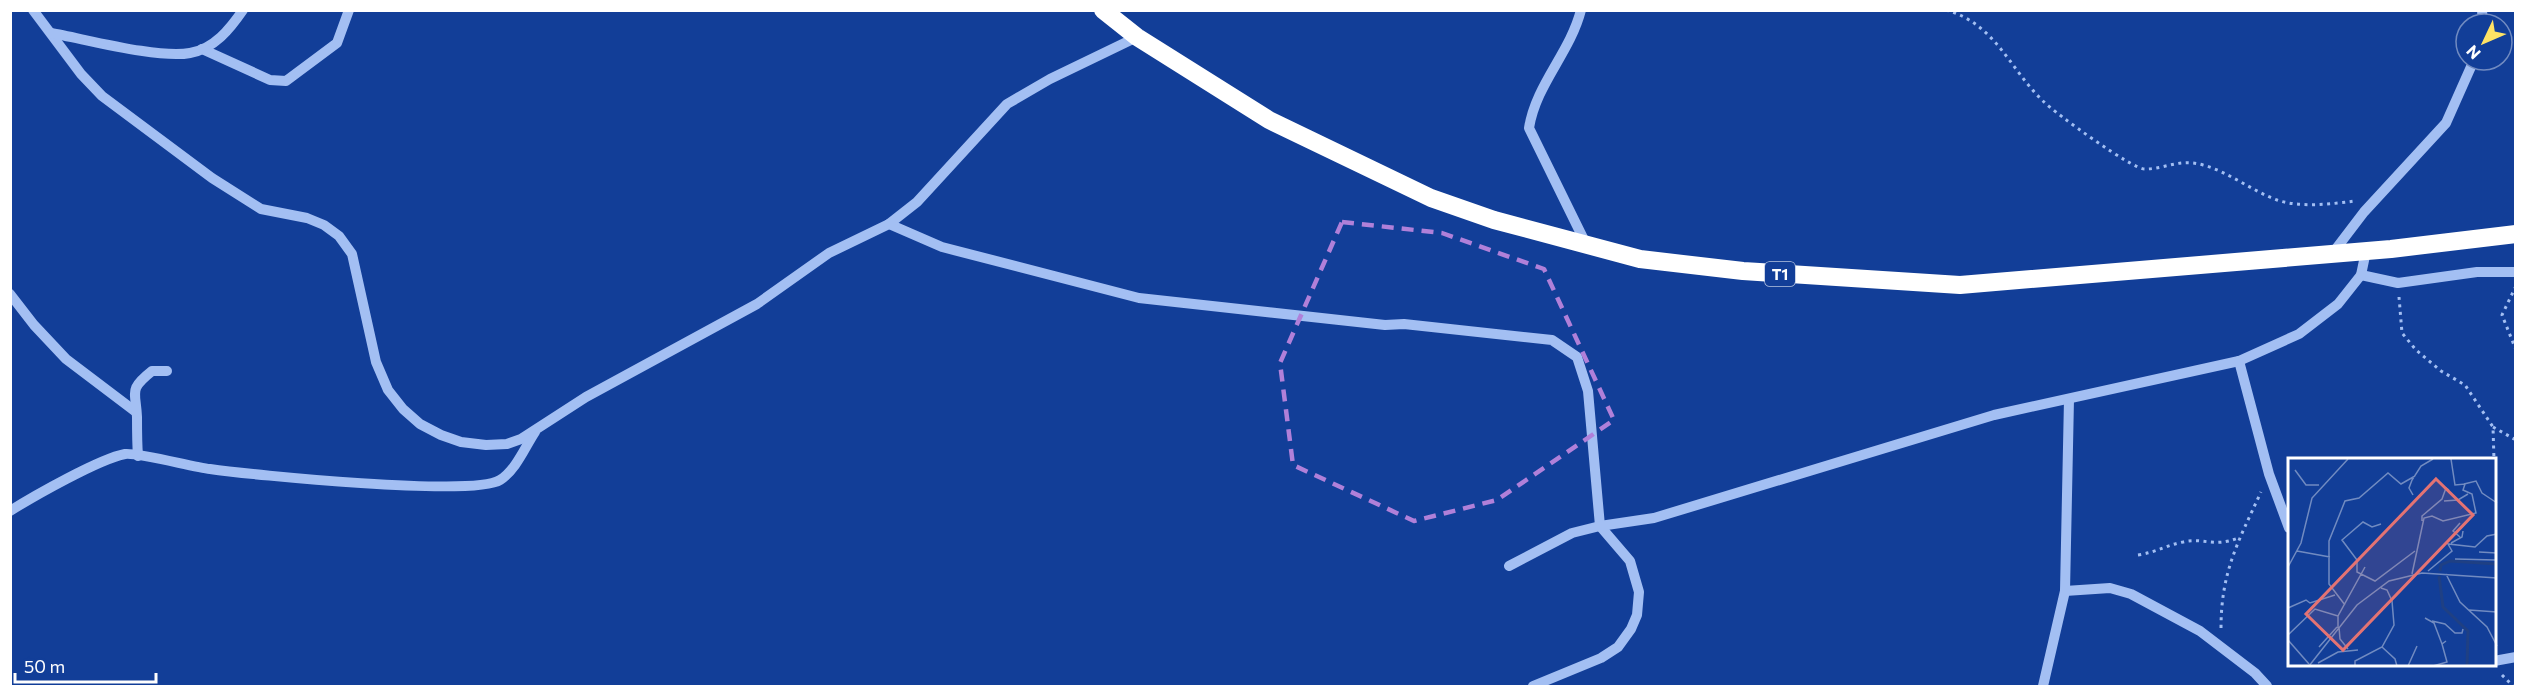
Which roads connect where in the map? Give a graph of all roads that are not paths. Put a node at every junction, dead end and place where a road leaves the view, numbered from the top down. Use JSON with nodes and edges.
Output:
{"nodes":[{"id":1,"x":33,"y":10,"type":"edge"},
{"id":2,"x":243,"y":10,"type":"edge"},
{"id":3,"x":349,"y":10,"type":"edge"},
{"id":4,"x":1103,"y":10,"type":"edge"},
{"id":5,"x":1581,"y":10,"type":"edge"},
{"id":6,"x":51,"y":33,"type":"junction"},
{"id":7,"x":1137,"y":37,"type":"junction"},
{"id":8,"x":202,"y":49,"type":"junction"},
{"id":9,"x":2469,"y":72,"type":"edge"},
{"id":10,"x":889,"y":224,"type":"junction"},
{"id":11,"x":2516,"y":234,"type":"edge"},
{"id":12,"x":1586,"y":243,"type":"junction"},
{"id":13,"x":2366,"y":251,"type":"junction"},
{"id":14,"x":2332,"y":254,"type":"junction"},
{"id":15,"x":2516,"y":272,"type":"edge"},
{"id":16,"x":2361,"y":275,"type":"junction"},
{"id":17,"x":10,"y":294,"type":"edge"},
{"id":18,"x":2239,"y":361,"type":"junction"},
{"id":19,"x":167,"y":371,"type":"dead end"},
{"id":20,"x":2068,"y":399,"type":"junction"},
{"id":21,"x":136,"y":412,"type":"junction"},
{"id":22,"x":535,"y":431,"type":"junction"},
{"id":23,"x":138,"y":456,"type":"junction"},
{"id":24,"x":10,"y":511,"type":"edge"},
{"id":25,"x":2288,"y":525,"type":"edge"},
{"id":26,"x":1600,"y":526,"type":"junction"},
{"id":27,"x":1509,"y":566,"type":"dead end"},
{"id":28,"x":2065,"y":591,"type":"junction"},
{"id":29,"x":2516,"y":657,"type":"edge"},
{"id":30,"x":2496,"y":661,"type":"edge"},
{"id":31,"x":1533,"y":687,"type":"edge"},
{"id":32,"x":2043,"y":687,"type":"edge"},
{"id":33,"x":2267,"y":687,"type":"edge"}],
"edges":[{"from":1,"to":6,"type":"street"},
{"from":2,"to":8,"type":"street"},
{"from":3,"to":8,"type":"street"},
{"from":4,"to":7,"type":"highway","number":"T1"},
{"from":5,"to":12,"type":"street"},
{"from":6,"to":8,"type":"street"},
{"from":6,"to":22,"type":"street"},
{"from":7,"to":10,"type":"street"},
{"from":7,"to":12,"type":"highway","number":"T1"},
{"from":9,"to":14,"type":"street"},
{"from":10,"to":22,"type":"street"},
{"from":10,"to":26,"type":"street"},
{"from":11,"to":13,"type":"highway","number":"T1"},
{"from":12,"to":14,"type":"highway","number":"T1"},
{"from":13,"to":14,"type":"highway","number":"T1"},
{"from":13,"to":16,"type":"street"},
{"from":15,"to":16,"type":"street"},
{"from":16,"to":18,"type":"street"},
{"from":17,"to":21,"type":"street"},
{"from":18,"to":20,"type":"street"},
{"from":18,"to":25,"type":"street"},
{"from":19,"to":21,"type":"street"},
{"from":20,"to":26,"type":"street"},
{"from":20,"to":28,"type":"street"},
{"from":21,"to":23,"type":"street"},
{"from":22,"to":23,"type":"street"},
{"from":23,"to":24,"type":"street"},
{"from":26,"to":27,"type":"street"},
{"from":26,"to":31,"type":"street"},
{"from":28,"to":32,"type":"street"},
{"from":28,"to":33,"type":"street"},
{"from":29,"to":30,"type":"street"}]}
